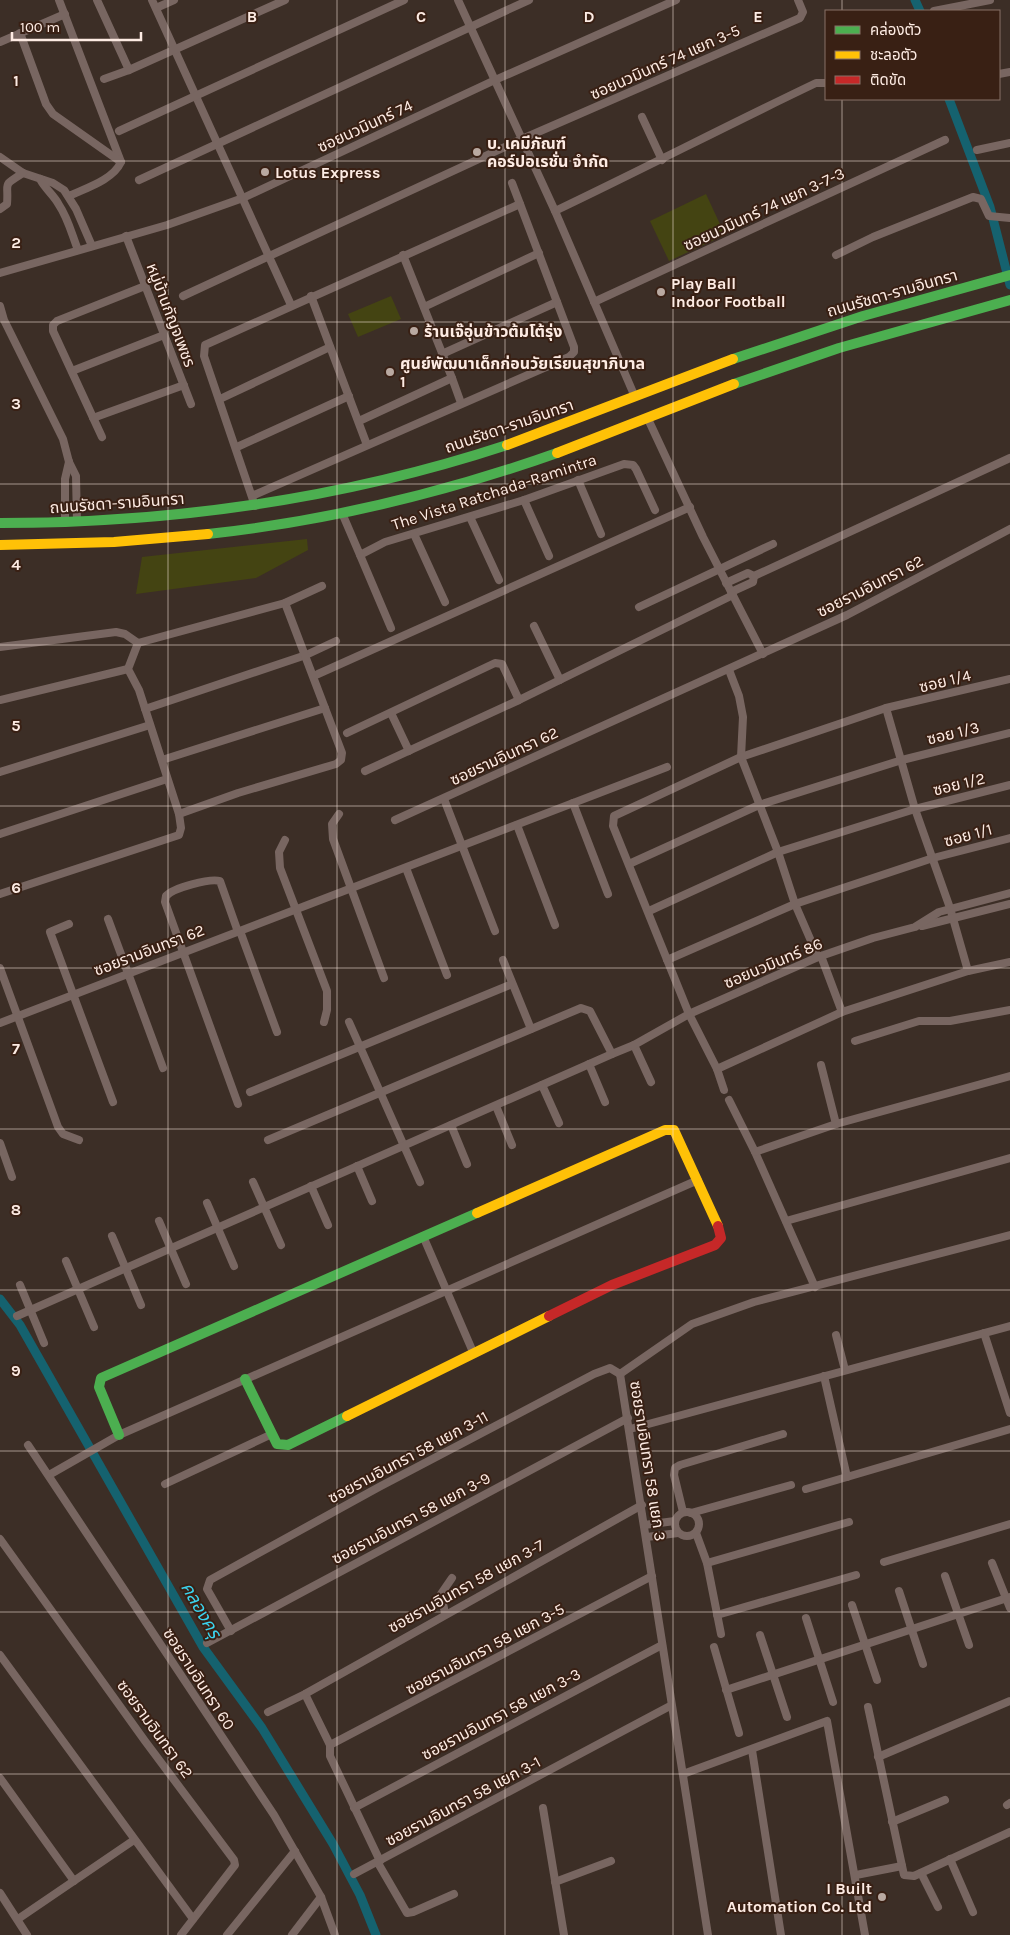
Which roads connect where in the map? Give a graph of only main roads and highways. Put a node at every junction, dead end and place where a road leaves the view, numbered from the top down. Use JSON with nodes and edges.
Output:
{"nodes":[{"id":1,"x":1005,"y":276,"type":"edge"},
{"id":2,"x":1008,"y":301,"type":"edge"},
{"id":3,"x":0,"y":523,"type":"edge"},
{"id":4,"x":0,"y":545,"type":"edge"},
{"id":5,"x":245,"y":1378,"type":"road end"},
{"id":6,"x":119,"y":1435,"type":"road end"}],
"edges":[{"from":1,"to":3,"type":"main road","name":"ถนนรัชดา-รามอินทรา"},
{"from":2,"to":4,"type":"main road"},
{"from":5,"to":6,"type":"main road"}]}
